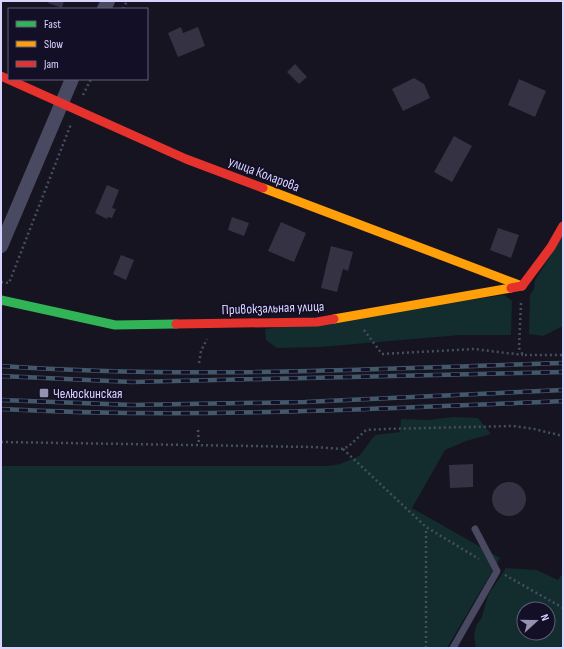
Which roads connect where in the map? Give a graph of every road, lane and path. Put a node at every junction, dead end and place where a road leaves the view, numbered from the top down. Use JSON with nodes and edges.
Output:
{"nodes":[{"id":1,"x":10,"y":80,"type":"edge"},
{"id":2,"x":72,"y":80,"type":"edge"},
{"id":3,"x":91,"y":80,"type":"edge"},
{"id":4,"x":62,"y":103,"type":"junction"},
{"id":5,"x":76,"y":110,"type":"junction"},
{"id":6,"x":563,"y":226,"type":"edge"},
{"id":7,"x":1,"y":246,"type":"edge"},
{"id":8,"x":1,"y":282,"type":"edge"},
{"id":9,"x":522,"y":286,"type":"junction"},
{"id":10,"x":1,"y":300,"type":"edge"},
{"id":11,"x":356,"y":315,"type":"junction"},
{"id":12,"x":200,"y":351,"type":"dead end"},
{"id":13,"x":523,"y":355,"type":"junction"},
{"id":14,"x":563,"y":355,"type":"edge"},
{"id":15,"x":198,"y":363,"type":"dead end"},
{"id":16,"x":198,"y":430,"type":"dead end"},
{"id":17,"x":563,"y":436,"type":"edge"},
{"id":18,"x":1,"y":442,"type":"edge"},
{"id":19,"x":199,"y":445,"type":"junction"},
{"id":20,"x":343,"y":449,"type":"junction"},
{"id":21,"x":426,"y":527,"type":"junction"},
{"id":22,"x":475,"y":529,"type":"dead end"},
{"id":23,"x":498,"y":571,"type":"junction"},
{"id":24,"x":563,"y":608,"type":"edge"},
{"id":25,"x":426,"y":648,"type":"edge"},
{"id":26,"x":453,"y":648,"type":"edge"}],
"edges":[{"from":1,"to":4,"type":"street","name":"улица Коларова"},
{"from":2,"to":4,"type":"street"},
{"from":3,"to":5,"type":"path"},
{"from":4,"to":5,"type":"street","name":"улица Коларова"},
{"from":4,"to":7,"type":"street"},
{"from":5,"to":8,"type":"path"},
{"from":5,"to":9,"type":"street","name":"улица Коларова"},
{"from":6,"to":9,"type":"street"},
{"from":9,"to":11,"type":"street","name":"Привокзальная улица"},
{"from":9,"to":13,"type":"path"},
{"from":10,"to":11,"type":"street","name":"Привокзальная улица"},
{"from":11,"to":13,"type":"path"},
{"from":12,"to":15,"type":"path"},
{"from":13,"to":14,"type":"path"},
{"from":16,"to":19,"type":"path"},
{"from":17,"to":20,"type":"path"},
{"from":18,"to":19,"type":"path"},
{"from":19,"to":20,"type":"path"},
{"from":20,"to":21,"type":"path"},
{"from":21,"to":23,"type":"path"},
{"from":21,"to":25,"type":"path"},
{"from":22,"to":23,"type":"lane"},
{"from":23,"to":24,"type":"path"},
{"from":23,"to":26,"type":"lane"}]}
